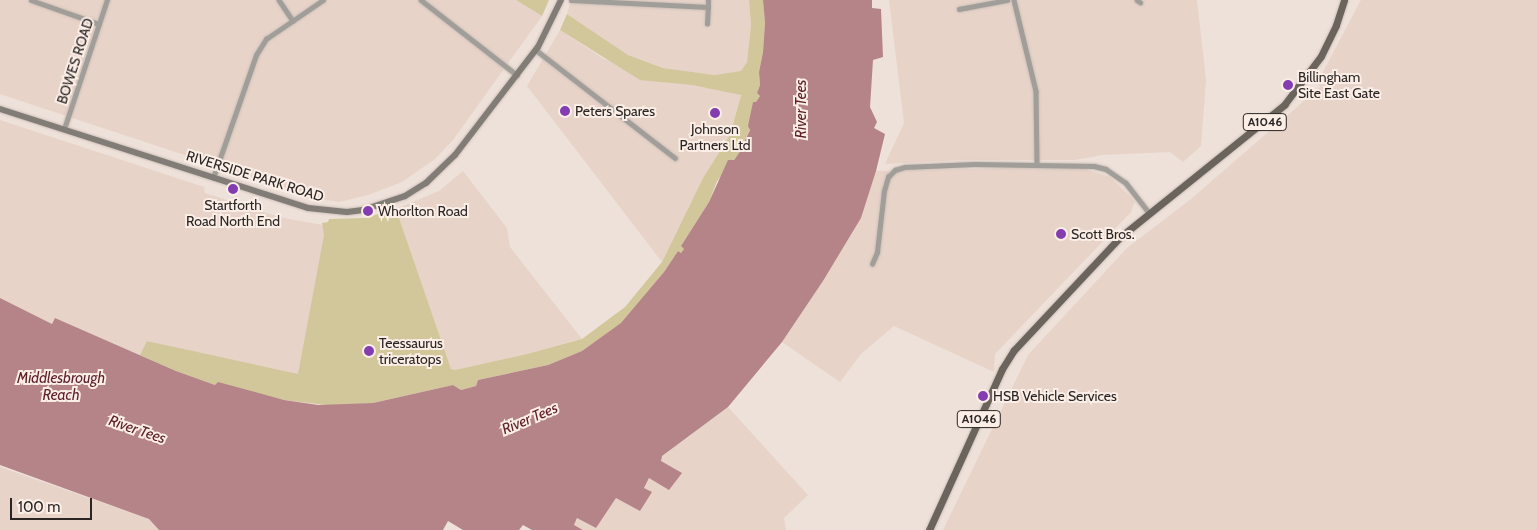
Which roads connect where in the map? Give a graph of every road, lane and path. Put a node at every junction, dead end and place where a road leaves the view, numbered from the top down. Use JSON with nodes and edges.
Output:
{"nodes":[{"id":1,"x":31,"y":0,"type":"edge"},
{"id":2,"x":107,"y":0,"type":"edge"},
{"id":3,"x":278,"y":0,"type":"edge"},
{"id":4,"x":323,"y":0,"type":"edge"},
{"id":5,"x":421,"y":0,"type":"edge"},
{"id":6,"x":560,"y":0,"type":"edge"},
{"id":7,"x":571,"y":0,"type":"edge"},
{"id":8,"x":708,"y":0,"type":"edge"},
{"id":9,"x":1007,"y":0,"type":"edge"},
{"id":10,"x":1014,"y":0,"type":"edge"},
{"id":11,"x":1344,"y":0,"type":"edge"},
{"id":12,"x":708,"y":8,"type":"junction"},
{"id":13,"x":959,"y":10,"type":"dead end"},
{"id":14,"x":293,"y":21,"type":"junction"},
{"id":15,"x":99,"y":24,"type":"junction"},
{"id":16,"x":707,"y":24,"type":"dead end"},
{"id":17,"x":536,"y":50,"type":"junction"},
{"id":18,"x":517,"y":75,"type":"junction"},
{"id":19,"x":0,"y":109,"type":"edge"},
{"id":20,"x":64,"y":130,"type":"junction"},
{"id":21,"x":675,"y":158,"type":"dead end"},
{"id":22,"x":1037,"y":165,"type":"junction"},
{"id":23,"x":213,"y":178,"type":"junction"},
{"id":24,"x":1149,"y":212,"type":"junction"},
{"id":25,"x":872,"y":264,"type":"dead end"},
{"id":26,"x":928,"y":530,"type":"edge"}],
"edges":[{"from":1,"to":15,"type":"street"},
{"from":2,"to":15,"type":"street","name":"BOWES ROAD"},
{"from":3,"to":14,"type":"street"},
{"from":4,"to":14,"type":"street"},
{"from":5,"to":18,"type":"street"},
{"from":6,"to":17,"type":"street","name":"RIVERSIDE PARK ROAD"},
{"from":7,"to":12,"type":"street"},
{"from":8,"to":12,"type":"street"},
{"from":9,"to":13,"type":"street"},
{"from":10,"to":22,"type":"street"},
{"from":11,"to":24,"type":"main road","number":"A1046"},
{"from":12,"to":16,"type":"street"},
{"from":14,"to":23,"type":"street"},
{"from":15,"to":20,"type":"street","name":"BOWES ROAD"},
{"from":17,"to":18,"type":"street","name":"RIVERSIDE PARK ROAD"},
{"from":17,"to":21,"type":"street"},
{"from":18,"to":23,"type":"street","name":"RIVERSIDE PARK ROAD"},
{"from":19,"to":20,"type":"street","name":"RIVERSIDE PARK ROAD"},
{"from":20,"to":23,"type":"street","name":"RIVERSIDE PARK ROAD"},
{"from":22,"to":24,"type":"street"},
{"from":22,"to":25,"type":"street"},
{"from":24,"to":26,"type":"main road","number":"A1046"}]}
